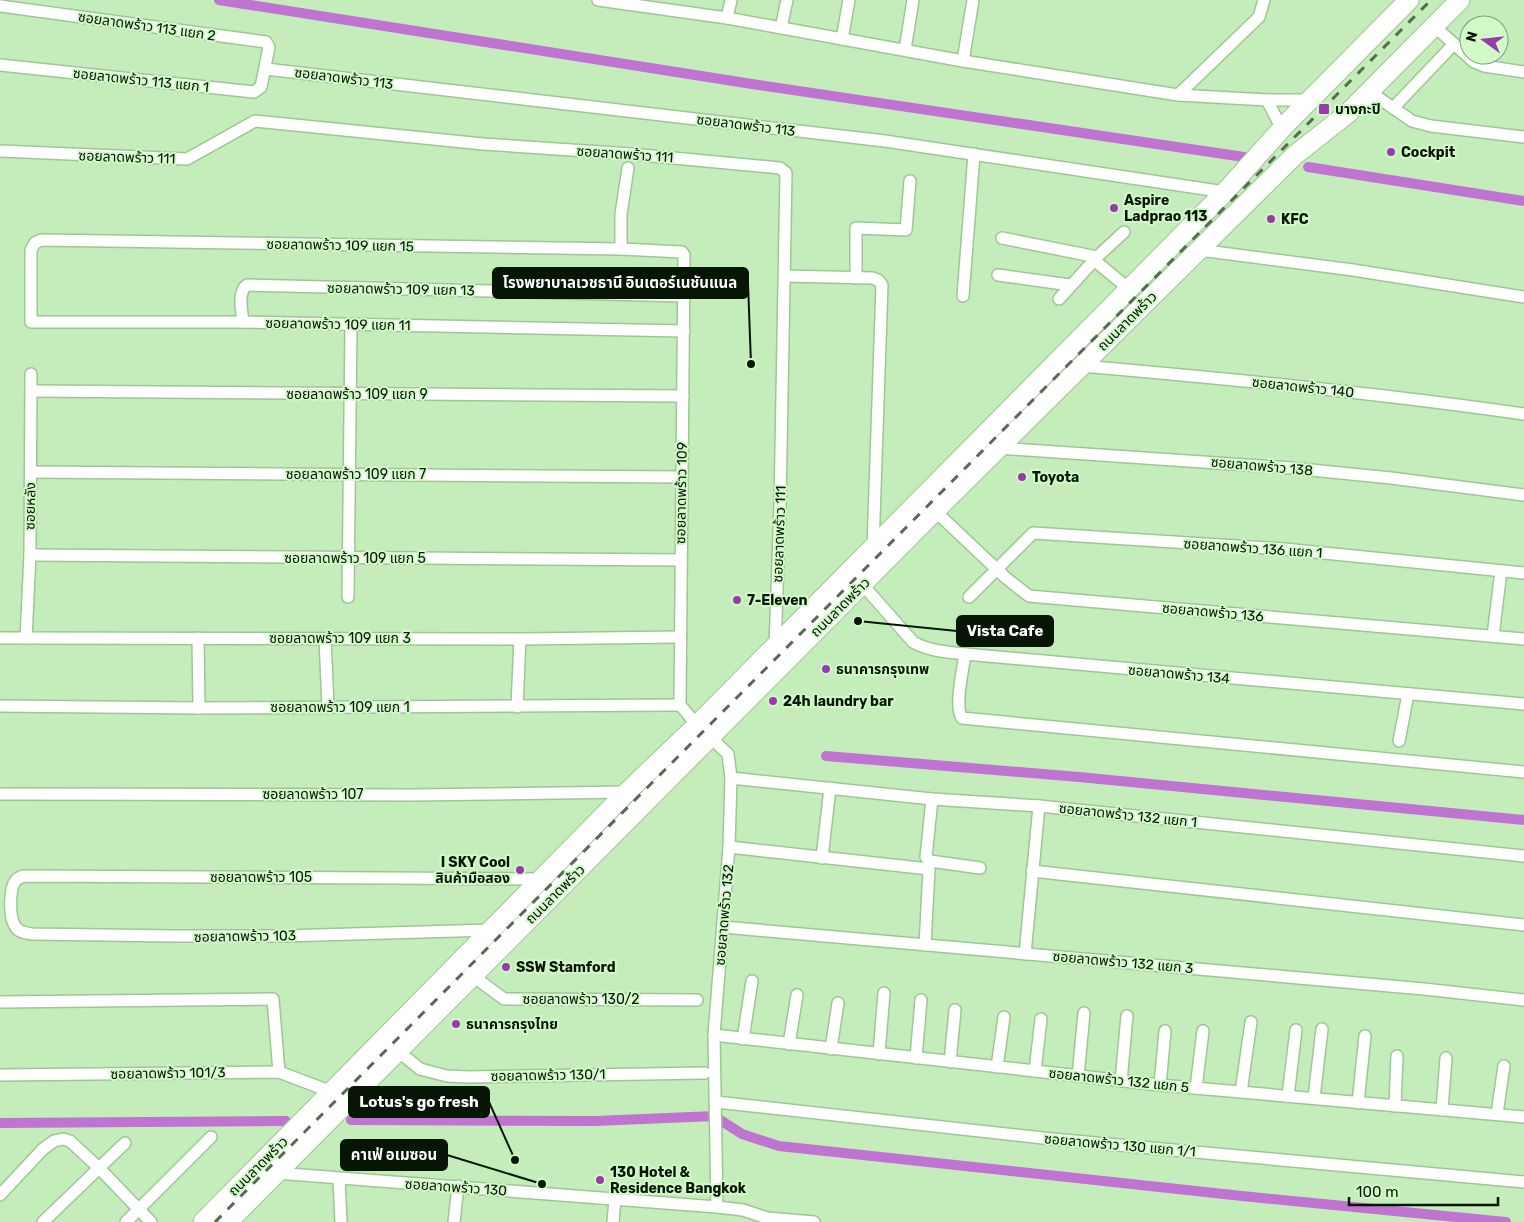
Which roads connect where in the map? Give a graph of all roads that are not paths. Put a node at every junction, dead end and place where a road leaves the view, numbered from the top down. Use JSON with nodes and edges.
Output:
{"nodes":[{"id":1,"x":600,"y":0,"type":"edge"},
{"id":2,"x":731,"y":0,"type":"edge"},
{"id":3,"x":787,"y":0,"type":"edge"},
{"id":4,"x":849,"y":0,"type":"edge"},
{"id":5,"x":913,"y":0,"type":"edge"},
{"id":6,"x":973,"y":0,"type":"edge"},
{"id":7,"x":1264,"y":0,"type":"edge"},
{"id":8,"x":1422,"y":0,"type":"edge"},
{"id":9,"x":1445,"y":0,"type":"edge"},
{"id":10,"x":1460,"y":0,"type":"edge"},
{"id":11,"x":669,"y":5,"type":"edge"},
{"id":12,"x":0,"y":6,"type":"edge"},
{"id":13,"x":1417,"y":17,"type":"edge"},
{"id":14,"x":727,"y":18,"type":"junction"},
{"id":15,"x":782,"y":28,"type":"junction"},
{"id":16,"x":842,"y":39,"type":"junction"},
{"id":17,"x":1454,"y":44,"type":"junction"},
{"id":18,"x":905,"y":50,"type":"junction"},
{"id":19,"x":963,"y":61,"type":"junction"},
{"id":20,"x":0,"y":65,"type":"edge"},
{"id":21,"x":266,"y":69,"type":"junction"},
{"id":22,"x":1524,"y":72,"type":"edge"},
{"id":23,"x":1370,"y":92,"type":"junction"},
{"id":24,"x":1178,"y":95,"type":"junction"},
{"id":25,"x":1267,"y":100,"type":"junction"},
{"id":26,"x":1310,"y":100,"type":"junction"},
{"id":27,"x":1393,"y":108,"type":"junction"},
{"id":28,"x":1282,"y":129,"type":"junction"},
{"id":29,"x":1524,"y":137,"type":"edge"},
{"id":30,"x":0,"y":151,"type":"edge"},
{"id":31,"x":974,"y":154,"type":"junction"},
{"id":32,"x":1295,"y":155,"type":"junction"},
{"id":33,"x":628,"y":168,"type":"dead end"},
{"id":34,"x":1238,"y":178,"type":"junction"},
{"id":35,"x":910,"y":181,"type":"dead end"},
{"id":36,"x":1225,"y":192,"type":"junction"},
{"id":37,"x":1124,"y":232,"type":"dead end"},
{"id":38,"x":1002,"y":238,"type":"dead end"},
{"id":39,"x":621,"y":249,"type":"junction"},
{"id":40,"x":1199,"y":250,"type":"junction"},
{"id":41,"x":684,"y":255,"type":"joint"},
{"id":42,"x":1096,"y":258,"type":"junction"},
{"id":43,"x":998,"y":275,"type":"dead end"},
{"id":44,"x":785,"y":276,"type":"junction"},
{"id":45,"x":856,"y":278,"type":"junction"},
{"id":46,"x":31,"y":282,"type":"joint"},
{"id":47,"x":1070,"y":285,"type":"junction"},
{"id":48,"x":1129,"y":289,"type":"junction"},
{"id":49,"x":685,"y":296,"type":"junction"},
{"id":50,"x":963,"y":296,"type":"dead end"},
{"id":51,"x":1524,"y":298,"type":"edge"},
{"id":52,"x":1058,"y":299,"type":"dead end"},
{"id":53,"x":243,"y":322,"type":"junction"},
{"id":54,"x":351,"y":324,"type":"junction"},
{"id":55,"x":684,"y":331,"type":"junction"},
{"id":56,"x":1082,"y":366,"type":"junction"},
{"id":57,"x":30,"y":374,"type":"dead end"},
{"id":58,"x":31,"y":391,"type":"junction"},
{"id":59,"x":351,"y":394,"type":"junction"},
{"id":60,"x":683,"y":396,"type":"junction"},
{"id":61,"x":1524,"y":414,"type":"edge"},
{"id":62,"x":998,"y":448,"type":"junction"},
{"id":63,"x":30,"y":472,"type":"junction"},
{"id":64,"x":350,"y":474,"type":"junction"},
{"id":65,"x":681,"y":477,"type":"junction"},
{"id":66,"x":1524,"y":495,"type":"edge"},
{"id":67,"x":935,"y":510,"type":"junction"},
{"id":68,"x":873,"y":547,"type":"junction"},
{"id":69,"x":30,"y":555,"type":"junction"},
{"id":70,"x":348,"y":558,"type":"junction"},
{"id":71,"x":681,"y":560,"type":"junction"},
{"id":72,"x":996,"y":568,"type":"junction"},
{"id":73,"x":1502,"y":571,"type":"junction"},
{"id":74,"x":1524,"y":573,"type":"edge"},
{"id":75,"x":862,"y":584,"type":"junction"},
{"id":76,"x":348,"y":597,"type":"dead end"},
{"id":77,"x":969,"y":597,"type":"dead end"},
{"id":78,"x":1493,"y":636,"type":"junction"},
{"id":79,"x":680,"y":637,"type":"junction"},
{"id":80,"x":0,"y":638,"type":"edge"},
{"id":81,"x":26,"y":638,"type":"junction"},
{"id":82,"x":198,"y":638,"type":"junction"},
{"id":83,"x":326,"y":639,"type":"junction"},
{"id":84,"x":520,"y":639,"type":"junction"},
{"id":85,"x":1524,"y":639,"type":"edge"},
{"id":86,"x":774,"y":647,"type":"junction"},
{"id":87,"x":965,"y":654,"type":"junction"},
{"id":88,"x":1408,"y":694,"type":"junction"},
{"id":89,"x":1524,"y":704,"type":"edge"},
{"id":90,"x":680,"y":705,"type":"junction"},
{"id":91,"x":0,"y":706,"type":"edge"},
{"id":92,"x":328,"y":706,"type":"junction"},
{"id":93,"x":517,"y":707,"type":"junction"},
{"id":94,"x":199,"y":708,"type":"junction"},
{"id":95,"x":704,"y":731,"type":"junction"},
{"id":96,"x":1399,"y":741,"type":"dead end"},
{"id":97,"x":1524,"y":772,"type":"edge"},
{"id":98,"x":731,"y":778,"type":"junction"},
{"id":99,"x":830,"y":788,"type":"junction"},
{"id":100,"x":627,"y":792,"type":"junction"},
{"id":101,"x":0,"y":794,"type":"edge"},
{"id":102,"x":932,"y":798,"type":"junction"},
{"id":103,"x":1039,"y":806,"type":"junction"},
{"id":104,"x":729,"y":847,"type":"junction"},
{"id":105,"x":1524,"y":856,"type":"edge"},
{"id":106,"x":822,"y":858,"type":"junction"},
{"id":107,"x":980,"y":868,"type":"dead end"},
{"id":108,"x":1032,"y":871,"type":"junction"},
{"id":109,"x":541,"y":880,"type":"junction"},
{"id":110,"x":11,"y":913,"type":"joint"},
{"id":111,"x":1524,"y":925,"type":"edge"},
{"id":112,"x":723,"y":927,"type":"junction"},
{"id":113,"x":492,"y":930,"type":"junction"},
{"id":114,"x":505,"y":943,"type":"junction"},
{"id":115,"x":925,"y":945,"type":"junction"},
{"id":116,"x":482,"y":953,"type":"junction"},
{"id":117,"x":1025,"y":954,"type":"junction"},
{"id":118,"x":473,"y":976,"type":"junction"},
{"id":119,"x":752,"y":981,"type":"dead end"},
{"id":120,"x":884,"y":993,"type":"dead end"},
{"id":121,"x":797,"y":995,"type":"dead end"},
{"id":122,"x":697,"y":1000,"type":"dead end"},
{"id":123,"x":921,"y":1000,"type":"dead end"},
{"id":124,"x":1524,"y":1000,"type":"edge"},
{"id":125,"x":0,"y":1002,"type":"edge"},
{"id":126,"x":838,"y":1003,"type":"dead end"},
{"id":127,"x":955,"y":1010,"type":"dead end"},
{"id":128,"x":1084,"y":1013,"type":"dead end"},
{"id":129,"x":1127,"y":1016,"type":"dead end"},
{"id":130,"x":1004,"y":1017,"type":"dead end"},
{"id":131,"x":1041,"y":1019,"type":"dead end"},
{"id":132,"x":1252,"y":1022,"type":"dead end"},
{"id":133,"x":1322,"y":1029,"type":"dead end"},
{"id":134,"x":1296,"y":1030,"type":"dead end"},
{"id":135,"x":1165,"y":1031,"type":"dead end"},
{"id":136,"x":1203,"y":1031,"type":"dead end"},
{"id":137,"x":714,"y":1035,"type":"junction"},
{"id":138,"x":1365,"y":1036,"type":"dead end"},
{"id":139,"x":743,"y":1039,"type":"junction"},
{"id":140,"x":789,"y":1044,"type":"junction"},
{"id":141,"x":831,"y":1049,"type":"junction"},
{"id":142,"x":398,"y":1051,"type":"junction"},
{"id":143,"x":878,"y":1054,"type":"junction"},
{"id":144,"x":1397,"y":1056,"type":"dead end"},
{"id":145,"x":916,"y":1058,"type":"junction"},
{"id":146,"x":1446,"y":1058,"type":"dead end"},
{"id":147,"x":950,"y":1062,"type":"junction"},
{"id":148,"x":1504,"y":1066,"type":"dead end"},
{"id":149,"x":997,"y":1067,"type":"junction"},
{"id":150,"x":1035,"y":1071,"type":"junction"},
{"id":151,"x":279,"y":1072,"type":"junction"},
{"id":152,"x":705,"y":1073,"type":"dead end"},
{"id":153,"x":0,"y":1075,"type":"edge"},
{"id":154,"x":1078,"y":1076,"type":"junction"},
{"id":155,"x":1121,"y":1081,"type":"junction"},
{"id":156,"x":1160,"y":1085,"type":"junction"},
{"id":157,"x":1196,"y":1088,"type":"junction"},
{"id":158,"x":332,"y":1092,"type":"junction"},
{"id":159,"x":1241,"y":1092,"type":"junction"},
{"id":160,"x":1288,"y":1096,"type":"junction"},
{"id":161,"x":1314,"y":1098,"type":"junction"},
{"id":162,"x":1358,"y":1103,"type":"junction"},
{"id":163,"x":716,"y":1106,"type":"junction"},
{"id":164,"x":1395,"y":1106,"type":"junction"},
{"id":165,"x":1442,"y":1110,"type":"junction"},
{"id":166,"x":1497,"y":1114,"type":"junction"},
{"id":167,"x":1524,"y":1117,"type":"edge"},
{"id":168,"x":211,"y":1137,"type":"dead end"},
{"id":169,"x":125,"y":1143,"type":"dead end"},
{"id":170,"x":99,"y":1168,"type":"junction"},
{"id":171,"x":276,"y":1174,"type":"junction"},
{"id":172,"x":339,"y":1179,"type":"junction"},
{"id":173,"x":1524,"y":1182,"type":"edge"},
{"id":174,"x":458,"y":1186,"type":"junction"},
{"id":175,"x":0,"y":1195,"type":"edge"},
{"id":176,"x":615,"y":1200,"type":"junction"},
{"id":177,"x":717,"y":1207,"type":"junction"},
{"id":178,"x":138,"y":1210,"type":"junction"},
{"id":179,"x":767,"y":1220,"type":"edge"},
{"id":180,"x":43,"y":1222,"type":"edge"},
{"id":181,"x":126,"y":1222,"type":"edge"},
{"id":182,"x":151,"y":1222,"type":"edge"},
{"id":183,"x":203,"y":1222,"type":"edge"},
{"id":184,"x":228,"y":1222,"type":"edge"},
{"id":185,"x":341,"y":1222,"type":"edge"},
{"id":186,"x":454,"y":1222,"type":"edge"},
{"id":187,"x":613,"y":1222,"type":"edge"},
{"id":188,"x":814,"y":1222,"type":"edge"}],
"edges":[{"from":1,"to":11,"type":"street"},
{"from":2,"to":14,"type":"street"},
{"from":3,"to":15,"type":"street"},
{"from":4,"to":16,"type":"street"},
{"from":5,"to":18,"type":"street"},
{"from":6,"to":19,"type":"street"},
{"from":7,"to":24,"type":"street"},
{"from":8,"to":13,"type":"main road"},
{"from":9,"to":13,"type":"main road"},
{"from":10,"to":13,"type":"main road","name":"ถนนลาดพร้าว"},
{"from":11,"to":14,"type":"street"},
{"from":12,"to":21,"type":"street","name":"ซอยลาดพร้าว 113 แยก 2"},
{"from":13,"to":17,"type":"street"},
{"from":13,"to":23,"type":"main road","name":"ถนนลาดพร้าว"},
{"from":13,"to":26,"type":"main road","name":"ถนนลาดพร้าว"},
{"from":13,"to":32,"type":"main road"},
{"from":13,"to":34,"type":"main road"},
{"from":14,"to":15,"type":"street"},
{"from":15,"to":16,"type":"street"},
{"from":16,"to":18,"type":"street"},
{"from":17,"to":22,"type":"street"},
{"from":17,"to":27,"type":"street"},
{"from":18,"to":19,"type":"street"},
{"from":19,"to":24,"type":"street"},
{"from":20,"to":21,"type":"street","name":"ซอยลาดพร้าว 113 แยก 1"},
{"from":21,"to":31,"type":"street","name":"ซอยลาดพร้าว 113"},
{"from":23,"to":27,"type":"street"},
{"from":23,"to":32,"type":"main road","name":"ถนนลาดพร้าว"},
{"from":24,"to":25,"type":"street"},
{"from":25,"to":26,"type":"street"},
{"from":25,"to":28,"type":"street"},
{"from":26,"to":28,"type":"main road","name":"ถนนลาดพร้าว"},
{"from":27,"to":29,"type":"street"},
{"from":28,"to":34,"type":"main road","name":"ถนนลาดพร้าว"},
{"from":30,"to":44,"type":"street","name":"ซอยลาดพร้าว 111"},
{"from":31,"to":36,"type":"street","name":"ซอยลาดพร้าว 113"},
{"from":31,"to":50,"type":"street"},
{"from":32,"to":40,"type":"main road","name":"ถนนลาดพร้าว"},
{"from":33,"to":39,"type":"street"},
{"from":34,"to":36,"type":"main road","name":"ถนนลาดพร้าว"},
{"from":35,"to":45,"type":"street"},
{"from":36,"to":48,"type":"main road","name":"ถนนลาดพร้าว"},
{"from":37,"to":42,"type":"street"},
{"from":38,"to":42,"type":"street"},
{"from":39,"to":41,"type":"street","name":"ซอยลาดพร้าว 109 แยก 15"},
{"from":39,"to":46,"type":"street","name":"ซอยลาดพร้าว 109 แยก 15"},
{"from":40,"to":51,"type":"street"},
{"from":40,"to":56,"type":"main road","name":"ถนนลาดพร้าว"},
{"from":41,"to":49,"type":"street","name":"ซอยลาดพร้าว 109"},
{"from":42,"to":47,"type":"street"},
{"from":42,"to":48,"type":"street"},
{"from":43,"to":47,"type":"street"},
{"from":44,"to":45,"type":"street"},
{"from":44,"to":86,"type":"street","name":"ซอยลาดพร้าว 111"},
{"from":45,"to":68,"type":"street"},
{"from":46,"to":53,"type":"street","name":"ซอยลาดพร้าว 109 แยก 11"},
{"from":47,"to":52,"type":"street"},
{"from":48,"to":68,"type":"main road","name":"ถนนลาดพร้าว"},
{"from":49,"to":53,"type":"street","name":"ซอยลาดพร้าว 109 แยก 13"},
{"from":49,"to":55,"type":"street","name":"ซอยลาดพร้าว 109"},
{"from":53,"to":54,"type":"street","name":"ซอยลาดพร้าว 109 แยก 11"},
{"from":54,"to":55,"type":"street","name":"ซอยลาดพร้าว 109 แยก 11"},
{"from":54,"to":59,"type":"street"},
{"from":55,"to":60,"type":"street","name":"ซอยลาดพร้าว 109"},
{"from":56,"to":61,"type":"street","name":"ซอยลาดพร้าว 140"},
{"from":56,"to":62,"type":"main road","name":"ถนนลาดพร้าว"},
{"from":57,"to":58,"type":"street","name":"ซอยหลัง"},
{"from":58,"to":59,"type":"street","name":"ซอยลาดพร้าว 109 แยก 9"},
{"from":58,"to":63,"type":"street","name":"ซอยหลัง"},
{"from":59,"to":60,"type":"street","name":"ซอยลาดพร้าว 109 แยก 9"},
{"from":59,"to":64,"type":"street"},
{"from":60,"to":65,"type":"street","name":"ซอยลาดพร้าว 109"},
{"from":62,"to":66,"type":"street","name":"ซอยลาดพร้าว 138"},
{"from":62,"to":67,"type":"main road","name":"ถนนลาดพร้าว"},
{"from":63,"to":64,"type":"street","name":"ซอยลาดพร้าว 109 แยก 7"},
{"from":63,"to":69,"type":"street","name":"ซอยหลัง"},
{"from":64,"to":65,"type":"street","name":"ซอยลาดพร้าว 109 แยก 7"},
{"from":64,"to":70,"type":"street"},
{"from":65,"to":71,"type":"street","name":"ซอยลาดพร้าว 109"},
{"from":67,"to":72,"type":"street","name":"ซอยลาดพร้าว 136"},
{"from":67,"to":75,"type":"main road","name":"ถนนลาดพร้าว"},
{"from":68,"to":86,"type":"main road","name":"ถนนลาดพร้าว"},
{"from":69,"to":70,"type":"street","name":"ซอยลาดพร้าว 109 แยก 5"},
{"from":69,"to":81,"type":"street","name":"ซอยหลัง"},
{"from":70,"to":71,"type":"street","name":"ซอยลาดพร้าว 109 แยก 5"},
{"from":70,"to":76,"type":"street"},
{"from":71,"to":79,"type":"street","name":"ซอยลาดพร้าว 109"},
{"from":72,"to":73,"type":"street","name":"ซอยลาดพร้าว 136 แยก 1"},
{"from":72,"to":77,"type":"street","name":"ซอยลาดพร้าว 136 แยก 1"},
{"from":72,"to":78,"type":"street","name":"ซอยลาดพร้าว 136"},
{"from":73,"to":74,"type":"street","name":"ซอยลาดพร้าว 136 แยก 1"},
{"from":73,"to":78,"type":"street"},
{"from":75,"to":87,"type":"street","name":"ซอยลาดพร้าว 134"},
{"from":75,"to":95,"type":"main road","name":"ถนนลาดพร้าว"},
{"from":78,"to":85,"type":"street","name":"ซอยลาดพร้าว 136"},
{"from":79,"to":84,"type":"street","name":"ซอยลาดพร้าว 109 แยก 3"},
{"from":79,"to":90,"type":"street","name":"ซอยลาดพร้าว 109"},
{"from":80,"to":81,"type":"street","name":"ซอยลาดพร้าว 109 แยก 3"},
{"from":81,"to":82,"type":"street","name":"ซอยลาดพร้าว 109 แยก 3"},
{"from":82,"to":83,"type":"street","name":"ซอยลาดพร้าว 109 แยก 3"},
{"from":82,"to":94,"type":"street"},
{"from":83,"to":84,"type":"street","name":"ซอยลาดพร้าว 109 แยก 3"},
{"from":83,"to":92,"type":"street"},
{"from":84,"to":93,"type":"street"},
{"from":86,"to":95,"type":"main road","name":"ถนนลาดพร้าว"},
{"from":87,"to":88,"type":"street","name":"ซอยลาดพร้าว 134"},
{"from":87,"to":97,"type":"street"},
{"from":88,"to":89,"type":"street","name":"ซอยลาดพร้าว 134"},
{"from":88,"to":96,"type":"street"},
{"from":90,"to":93,"type":"street","name":"ซอยลาดพร้าว 109 แยก 1"},
{"from":90,"to":95,"type":"street"},
{"from":91,"to":94,"type":"street","name":"ซอยลาดพร้าว 109 แยก 1"},
{"from":92,"to":93,"type":"street","name":"ซอยลาดพร้าว 109 แยก 1"},
{"from":92,"to":94,"type":"street","name":"ซอยลาดพร้าว 109 แยก 1"},
{"from":95,"to":98,"type":"street","name":"ซอยลาดพร้าว 132"},
{"from":95,"to":100,"type":"main road","name":"ถนนลาดพร้าว"},
{"from":95,"to":114,"type":"main road","name":"ถนนลาดพร้าว"},
{"from":98,"to":99,"type":"street","name":"ซอยลาดพร้าว 132 แยก 1"},
{"from":98,"to":104,"type":"street","name":"ซอยลาดพร้าว 132"},
{"from":99,"to":102,"type":"street","name":"ซอยลาดพร้าว 132 แยก 1"},
{"from":99,"to":106,"type":"street"},
{"from":100,"to":101,"type":"street","name":"ซอยลาดพร้าว 107"},
{"from":100,"to":109,"type":"main road","name":"ถนนลาดพร้าว"},
{"from":102,"to":103,"type":"street","name":"ซอยลาดพร้าว 132 แยก 1"},
{"from":102,"to":107,"type":"street"},
{"from":103,"to":105,"type":"street","name":"ซอยลาดพร้าว 132 แยก 1"},
{"from":103,"to":108,"type":"street"},
{"from":104,"to":106,"type":"street"},
{"from":104,"to":112,"type":"street","name":"ซอยลาดพร้าว 132"},
{"from":106,"to":115,"type":"street"},
{"from":108,"to":111,"type":"street"},
{"from":108,"to":117,"type":"street"},
{"from":109,"to":110,"type":"street","name":"ซอยลาดพร้าว 105"},
{"from":109,"to":113,"type":"main road","name":"ถนนลาดพร้าว"},
{"from":110,"to":113,"type":"street","name":"ซอยลาดพร้าว 103"},
{"from":112,"to":115,"type":"street","name":"ซอยลาดพร้าว 132 แยก 3"},
{"from":112,"to":137,"type":"street","name":"ซอยลาดพร้าว 132"},
{"from":113,"to":114,"type":"main road"},
{"from":113,"to":116,"type":"main road","name":"ถนนลาดพร้าว"},
{"from":114,"to":116,"type":"main road","name":"ถนนลาดพร้าว"},
{"from":115,"to":117,"type":"street","name":"ซอยลาดพร้าว 132 แยก 3"},
{"from":116,"to":118,"type":"main road","name":"ถนนลาดพร้าว"},
{"from":116,"to":158,"type":"main road","name":"ถนนลาดพร้าว"},
{"from":117,"to":124,"type":"street","name":"ซอยลาดพร้าว 132 แยก 3"},
{"from":118,"to":122,"type":"street","name":"ซอยลาดพร้าว 130/2"},
{"from":118,"to":142,"type":"main road","name":"ถนนลาดพร้าว"},
{"from":119,"to":139,"type":"street"},
{"from":120,"to":143,"type":"street"},
{"from":121,"to":140,"type":"street"},
{"from":123,"to":145,"type":"street"},
{"from":125,"to":151,"type":"street"},
{"from":126,"to":141,"type":"street"},
{"from":127,"to":147,"type":"street"},
{"from":128,"to":154,"type":"street"},
{"from":129,"to":155,"type":"street"},
{"from":130,"to":149,"type":"street"},
{"from":131,"to":150,"type":"street"},
{"from":132,"to":159,"type":"street"},
{"from":133,"to":161,"type":"street"},
{"from":134,"to":160,"type":"street"},
{"from":135,"to":156,"type":"street"},
{"from":136,"to":157,"type":"street"},
{"from":137,"to":139,"type":"street","name":"ซอยลาดพร้าว 132 แยก 5"},
{"from":137,"to":163,"type":"street","name":"ซอยลาดพร้าว 132"},
{"from":138,"to":162,"type":"street"},
{"from":139,"to":140,"type":"street","name":"ซอยลาดพร้าว 132 แยก 5"},
{"from":140,"to":141,"type":"street","name":"ซอยลาดพร้าว 132 แยก 5"},
{"from":141,"to":143,"type":"street","name":"ซอยลาดพร้าว 132 แยก 5"},
{"from":142,"to":152,"type":"street","name":"ซอยลาดพร้าว 130/1"},
{"from":142,"to":171,"type":"main road","name":"ถนนลาดพร้าว"},
{"from":143,"to":145,"type":"street","name":"ซอยลาดพร้าว 132 แยก 5"},
{"from":144,"to":164,"type":"street"},
{"from":145,"to":147,"type":"street","name":"ซอยลาดพร้าว 132 แยก 5"},
{"from":146,"to":165,"type":"street"},
{"from":147,"to":149,"type":"street","name":"ซอยลาดพร้าว 132 แยก 5"},
{"from":148,"to":166,"type":"street"},
{"from":149,"to":150,"type":"street","name":"ซอยลาดพร้าว 132 แยก 5"},
{"from":150,"to":154,"type":"street","name":"ซอยลาดพร้าว 132 แยก 5"},
{"from":151,"to":153,"type":"street","name":"ซอยลาดพร้าว 101/3"},
{"from":151,"to":158,"type":"street","name":"ซอยลาดพร้าว 101/3"},
{"from":154,"to":155,"type":"street","name":"ซอยลาดพร้าว 132 แยก 5"},
{"from":155,"to":156,"type":"street","name":"ซอยลาดพร้าว 132 แยก 5"},
{"from":156,"to":157,"type":"street","name":"ซอยลาดพร้าว 132 แยก 5"},
{"from":157,"to":159,"type":"street","name":"ซอยลาดพร้าว 132 แยก 5"},
{"from":158,"to":183,"type":"main road","name":"ถนนลาดพร้าว"},
{"from":159,"to":160,"type":"street","name":"ซอยลาดพร้าว 132 แยก 5"},
{"from":160,"to":161,"type":"street","name":"ซอยลาดพร้าว 132 แยก 5"},
{"from":161,"to":162,"type":"street","name":"ซอยลาดพร้าว 132 แยก 5"},
{"from":162,"to":164,"type":"street","name":"ซอยลาดพร้าว 132 แยก 5"},
{"from":163,"to":173,"type":"street","name":"ซอยลาดพร้าว 130 แยก 1/1"},
{"from":163,"to":177,"type":"street","name":"ซอยลาดพร้าว 132"},
{"from":164,"to":165,"type":"street","name":"ซอยลาดพร้าว 132 แยก 5"},
{"from":165,"to":166,"type":"street","name":"ซอยลาดพร้าว 132 แยก 5"},
{"from":166,"to":167,"type":"street","name":"ซอยลาดพร้าว 132 แยก 5"},
{"from":168,"to":178,"type":"street"},
{"from":169,"to":170,"type":"street"},
{"from":170,"to":175,"type":"street"},
{"from":170,"to":178,"type":"street"},
{"from":170,"to":180,"type":"street"},
{"from":171,"to":172,"type":"street","name":"ซอยลาดพร้าว 130"},
{"from":171,"to":184,"type":"main road","name":"ถนนลาดพร้าว"},
{"from":172,"to":174,"type":"street","name":"ซอยลาดพร้าว 130"},
{"from":172,"to":185,"type":"street"},
{"from":174,"to":176,"type":"street","name":"ซอยลาดพร้าว 130"},
{"from":174,"to":186,"type":"street"},
{"from":176,"to":177,"type":"street","name":"ซอยลาดพร้าว 130"},
{"from":176,"to":187,"type":"street"},
{"from":177,"to":179,"type":"street","name":"ซอยลาดพร้าว 130"},
{"from":178,"to":181,"type":"street"},
{"from":178,"to":182,"type":"street"},
{"from":179,"to":188,"type":"street","name":"ซอยลาดพร้าว 130"}]}
